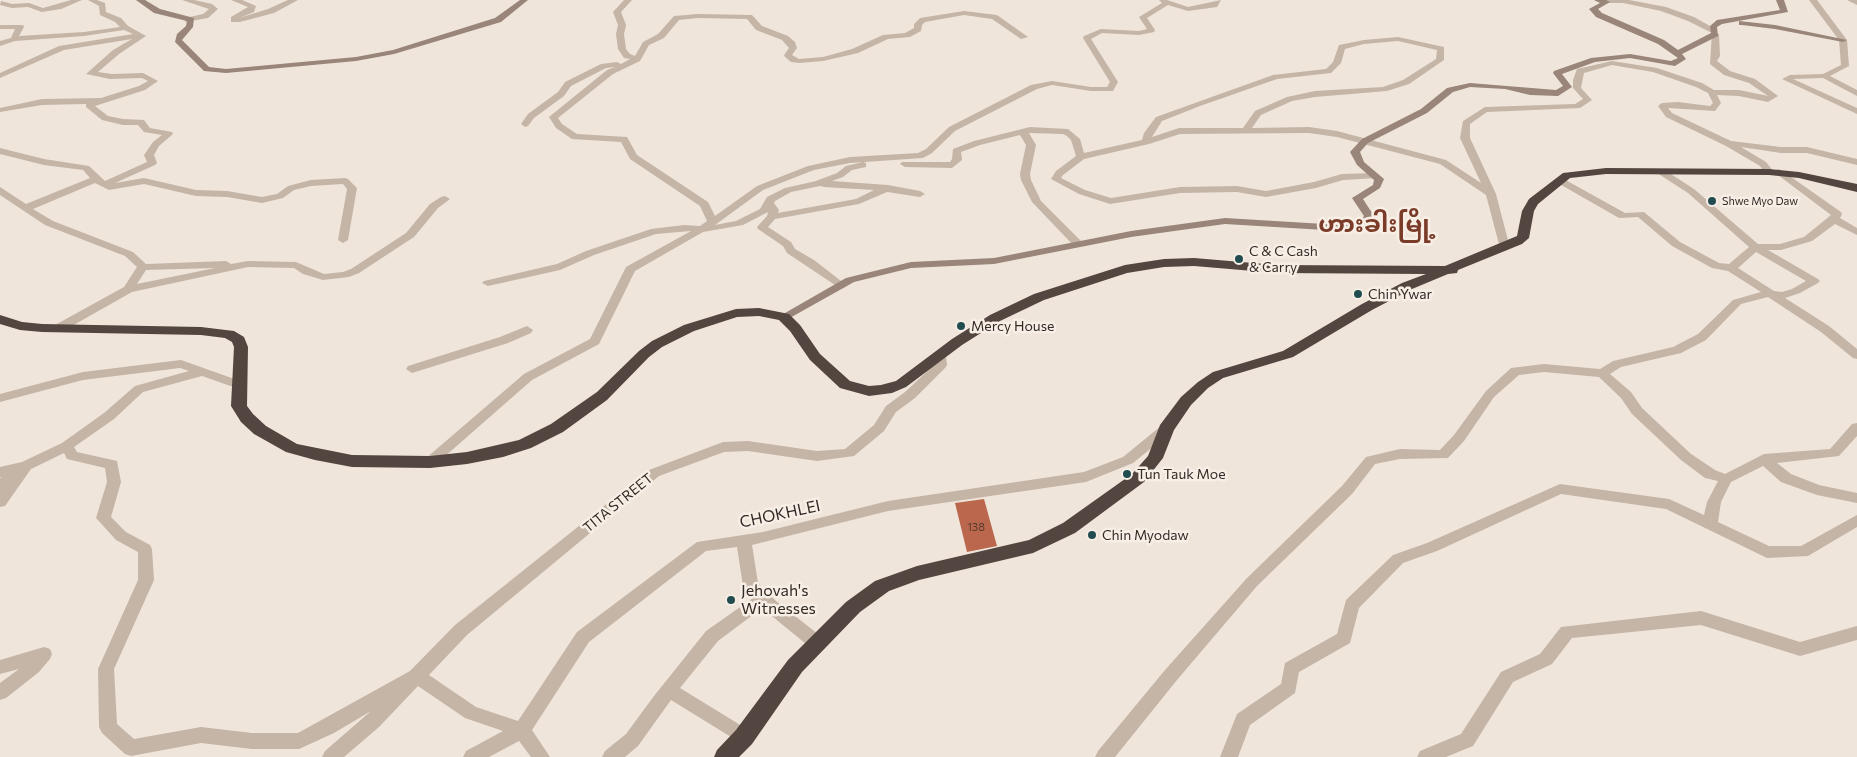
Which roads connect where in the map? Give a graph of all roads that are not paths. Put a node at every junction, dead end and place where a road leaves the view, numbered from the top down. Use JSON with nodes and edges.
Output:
{"nodes":[{"id":1,"x":78,"y":0,"type":"edge"},
{"id":2,"x":92,"y":0,"type":"edge"},
{"id":3,"x":140,"y":0,"type":"edge"},
{"id":4,"x":186,"y":0,"type":"edge"},
{"id":5,"x":214,"y":0,"type":"edge"},
{"id":6,"x":235,"y":0,"type":"edge"},
{"id":7,"x":294,"y":0,"type":"edge"},
{"id":8,"x":524,"y":0,"type":"edge"},
{"id":9,"x":628,"y":0,"type":"edge"},
{"id":10,"x":1217,"y":0,"type":"edge"},
{"id":11,"x":1780,"y":0,"type":"edge"},
{"id":12,"x":1813,"y":0,"type":"edge"},
{"id":13,"x":1851,"y":0,"type":"edge"},
{"id":14,"x":1602,"y":1,"type":"edge"},
{"id":15,"x":1,"y":2,"type":"edge"},
{"id":16,"x":1165,"y":2,"type":"edge"},
{"id":17,"x":1857,"y":3,"type":"edge"},
{"id":18,"x":204,"y":4,"type":"junction"},
{"id":19,"x":188,"y":20,"type":"junction"},
{"id":20,"x":0,"y":27,"type":"edge"},
{"id":21,"x":125,"y":28,"type":"junction"},
{"id":22,"x":1714,"y":30,"type":"junction"},
{"id":23,"x":95,"y":33,"type":"junction"},
{"id":24,"x":142,"y":36,"type":"junction"},
{"id":25,"x":1024,"y":37,"type":"dead end"},
{"id":26,"x":14,"y":39,"type":"junction"},
{"id":27,"x":1843,"y":40,"type":"junction"},
{"id":28,"x":100,"y":41,"type":"junction"},
{"id":29,"x":0,"y":44,"type":"edge"},
{"id":30,"x":1678,"y":53,"type":"junction"},
{"id":31,"x":637,"y":60,"type":"junction"},
{"id":32,"x":0,"y":76,"type":"edge"},
{"id":33,"x":1824,"y":76,"type":"junction"},
{"id":34,"x":1712,"y":92,"type":"junction"},
{"id":35,"x":1857,"y":93,"type":"edge"},
{"id":36,"x":106,"y":99,"type":"junction"},
{"id":37,"x":1,"y":110,"type":"edge"},
{"id":38,"x":1857,"y":111,"type":"edge"},
{"id":39,"x":526,"y":124,"type":"dead end"},
{"id":40,"x":1247,"y":129,"type":"junction"},
{"id":41,"x":1022,"y":132,"type":"junction"},
{"id":42,"x":1365,"y":141,"type":"junction"},
{"id":43,"x":1146,"y":142,"type":"junction"},
{"id":44,"x":1728,"y":144,"type":"junction"},
{"id":45,"x":0,"y":151,"type":"edge"},
{"id":46,"x":1081,"y":157,"type":"junction"},
{"id":47,"x":1857,"y":162,"type":"edge"},
{"id":48,"x":1660,"y":171,"type":"junction"},
{"id":49,"x":1773,"y":172,"type":"junction"},
{"id":50,"x":1375,"y":176,"type":"junction"},
{"id":51,"x":1559,"y":180,"type":"junction"},
{"id":52,"x":100,"y":182,"type":"junction"},
{"id":53,"x":819,"y":184,"type":"junction"},
{"id":54,"x":888,"y":188,"type":"junction"},
{"id":55,"x":1857,"y":188,"type":"edge"},
{"id":56,"x":0,"y":190,"type":"edge"},
{"id":57,"x":920,"y":194,"type":"dead end"},
{"id":58,"x":1491,"y":194,"type":"junction"},
{"id":59,"x":445,"y":199,"type":"dead end"},
{"id":60,"x":12,"y":200,"type":"junction"},
{"id":61,"x":769,"y":202,"type":"junction"},
{"id":62,"x":0,"y":204,"type":"edge"},
{"id":63,"x":26,"y":208,"type":"junction"},
{"id":64,"x":772,"y":217,"type":"junction"},
{"id":65,"x":1834,"y":219,"type":"junction"},
{"id":66,"x":713,"y":222,"type":"junction"},
{"id":67,"x":699,"y":231,"type":"junction"},
{"id":68,"x":1857,"y":232,"type":"edge"},
{"id":69,"x":343,"y":240,"type":"dead end"},
{"id":70,"x":1078,"y":244,"type":"junction"},
{"id":71,"x":1755,"y":247,"type":"junction"},
{"id":72,"x":1505,"y":248,"type":"junction"},
{"id":73,"x":248,"y":264,"type":"junction"},
{"id":74,"x":144,"y":267,"type":"junction"},
{"id":75,"x":1731,"y":268,"type":"junction"},
{"id":76,"x":1452,"y":270,"type":"junction"},
{"id":77,"x":488,"y":283,"type":"dead end"},
{"id":78,"x":841,"y":286,"type":"junction"},
{"id":79,"x":128,"y":289,"type":"junction"},
{"id":80,"x":1768,"y":294,"type":"junction"},
{"id":81,"x":784,"y":317,"type":"junction"},
{"id":82,"x":0,"y":319,"type":"edge"},
{"id":83,"x":59,"y":328,"type":"junction"},
{"id":84,"x":527,"y":330,"type":"dead end"},
{"id":85,"x":1857,"y":355,"type":"edge"},
{"id":86,"x":940,"y":357,"type":"junction"},
{"id":87,"x":412,"y":369,"type":"dead end"},
{"id":88,"x":202,"y":372,"type":"junction"},
{"id":89,"x":1602,"y":373,"type":"junction"},
{"id":90,"x":239,"y":385,"type":"junction"},
{"id":91,"x":2,"y":398,"type":"edge"},
{"id":92,"x":1857,"y":427,"type":"edge"},
{"id":93,"x":1166,"y":429,"type":"junction"},
{"id":94,"x":67,"y":446,"type":"junction"},
{"id":95,"x":1764,"y":459,"type":"junction"},
{"id":96,"x":430,"y":462,"type":"junction"},
{"id":97,"x":26,"y":466,"type":"junction"},
{"id":98,"x":0,"y":472,"type":"edge"},
{"id":99,"x":1726,"y":479,"type":"junction"},
{"id":100,"x":0,"y":485,"type":"edge"},
{"id":101,"x":1857,"y":498,"type":"edge"},
{"id":102,"x":0,"y":502,"type":"edge"},
{"id":103,"x":1857,"y":520,"type":"edge"},
{"id":104,"x":1710,"y":525,"type":"junction"},
{"id":105,"x":744,"y":540,"type":"junction"},
{"id":106,"x":763,"y":599,"type":"junction"},
{"id":107,"x":1857,"y":633,"type":"edge"},
{"id":108,"x":816,"y":643,"type":"junction"},
{"id":109,"x":0,"y":667,"type":"edge"},
{"id":110,"x":417,"y":676,"type":"junction"},
{"id":111,"x":669,"y":690,"type":"junction"},
{"id":112,"x":0,"y":693,"type":"edge"},
{"id":113,"x":522,"y":730,"type":"junction"},
{"id":114,"x":744,"y":737,"type":"junction"},
{"id":115,"x":331,"y":757,"type":"edge"},
{"id":116,"x":472,"y":757,"type":"edge"},
{"id":117,"x":541,"y":757,"type":"edge"},
{"id":118,"x":610,"y":757,"type":"edge"},
{"id":119,"x":725,"y":757,"type":"edge"},
{"id":120,"x":1104,"y":757,"type":"edge"},
{"id":121,"x":1229,"y":757,"type":"edge"},
{"id":122,"x":1426,"y":757,"type":"edge"}],
"edges":[{"from":1,"to":15,"type":"street"},
{"from":2,"to":21,"type":"street"},
{"from":3,"to":19,"type":"street"},
{"from":4,"to":18,"type":"street"},
{"from":5,"to":18,"type":"street"},
{"from":6,"to":7,"type":"street"},
{"from":8,"to":19,"type":"street"},
{"from":9,"to":31,"type":"street"},
{"from":10,"to":16,"type":"street"},
{"from":11,"to":22,"type":"street"},
{"from":12,"to":27,"type":"street"},
{"from":13,"to":17,"type":"street"},
{"from":14,"to":22,"type":"street"},
{"from":14,"to":30,"type":"street"},
{"from":16,"to":66,"type":"street"},
{"from":18,"to":19,"type":"street"},
{"from":20,"to":26,"type":"street"},
{"from":21,"to":23,"type":"street"},
{"from":21,"to":24,"type":"street"},
{"from":22,"to":27,"type":"street"},
{"from":22,"to":30,"type":"street"},
{"from":22,"to":34,"type":"street"},
{"from":23,"to":26,"type":"street"},
{"from":23,"to":28,"type":"street"},
{"from":24,"to":28,"type":"street"},
{"from":24,"to":36,"type":"street"},
{"from":25,"to":31,"type":"street"},
{"from":26,"to":29,"type":"street"},
{"from":27,"to":33,"type":"street"},
{"from":28,"to":32,"type":"street"},
{"from":30,"to":42,"type":"street"},
{"from":31,"to":39,"type":"street"},
{"from":31,"to":66,"type":"street"},
{"from":33,"to":35,"type":"street"},
{"from":33,"to":38,"type":"street"},
{"from":34,"to":44,"type":"street"},
{"from":34,"to":58,"type":"street"},
{"from":36,"to":37,"type":"street"},
{"from":36,"to":52,"type":"street"},
{"from":40,"to":42,"type":"street"},
{"from":40,"to":43,"type":"street"},
{"from":40,"to":43,"type":"street"},
{"from":41,"to":46,"type":"street"},
{"from":41,"to":53,"type":"street"},
{"from":41,"to":70,"type":"street"},
{"from":42,"to":50,"type":"street"},
{"from":42,"to":58,"type":"street"},
{"from":43,"to":46,"type":"street"},
{"from":44,"to":47,"type":"street"},
{"from":44,"to":49,"type":"street"},
{"from":45,"to":52,"type":"street"},
{"from":46,"to":50,"type":"street"},
{"from":48,"to":49,"type":"highway"},
{"from":48,"to":51,"type":"highway"},
{"from":48,"to":71,"type":"street"},
{"from":49,"to":55,"type":"highway"},
{"from":49,"to":65,"type":"street"},
{"from":50,"to":70,"type":"street"},
{"from":51,"to":72,"type":"highway"},
{"from":51,"to":75,"type":"street"},
{"from":52,"to":63,"type":"street"},
{"from":52,"to":69,"type":"street"},
{"from":53,"to":54,"type":"street"},
{"from":53,"to":61,"type":"street"},
{"from":54,"to":57,"type":"street"},
{"from":54,"to":64,"type":"street"},
{"from":56,"to":60,"type":"street"},
{"from":58,"to":72,"type":"street"},
{"from":59,"to":73,"type":"street"},
{"from":60,"to":62,"type":"street"},
{"from":60,"to":63,"type":"street"},
{"from":61,"to":64,"type":"street"},
{"from":61,"to":67,"type":"street"},
{"from":63,"to":74,"type":"street"},
{"from":64,"to":78,"type":"street"},
{"from":65,"to":68,"type":"street"},
{"from":65,"to":71,"type":"street"},
{"from":66,"to":67,"type":"street"},
{"from":67,"to":77,"type":"street"},
{"from":67,"to":96,"type":"street"},
{"from":70,"to":78,"type":"street"},
{"from":71,"to":75,"type":"street"},
{"from":71,"to":80,"type":"street"},
{"from":72,"to":76,"type":"highway"},
{"from":73,"to":74,"type":"street"},
{"from":73,"to":79,"type":"street"},
{"from":74,"to":79,"type":"street"},
{"from":75,"to":80,"type":"street"},
{"from":76,"to":86,"type":"highway"},
{"from":76,"to":93,"type":"highway"},
{"from":78,"to":81,"type":"street"},
{"from":79,"to":83,"type":"street"},
{"from":80,"to":85,"type":"street"},
{"from":80,"to":89,"type":"street"},
{"from":81,"to":86,"type":"highway"},
{"from":81,"to":96,"type":"highway"},
{"from":82,"to":83,"type":"highway"},
{"from":83,"to":90,"type":"highway"},
{"from":84,"to":87,"type":"street"},
{"from":86,"to":110,"type":"street","name":"TITA STREET"},
{"from":88,"to":90,"type":"street"},
{"from":88,"to":91,"type":"street"},
{"from":88,"to":94,"type":"street"},
{"from":89,"to":99,"type":"street"},
{"from":89,"to":120,"type":"street"},
{"from":90,"to":96,"type":"highway"},
{"from":92,"to":95,"type":"street"},
{"from":93,"to":105,"type":"street","name":"CHOKHLEI"},
{"from":93,"to":108,"type":"highway"},
{"from":94,"to":97,"type":"street"},
{"from":94,"to":110,"type":"street"},
{"from":95,"to":99,"type":"street"},
{"from":95,"to":101,"type":"street"},
{"from":97,"to":98,"type":"street"},
{"from":97,"to":100,"type":"street"},
{"from":97,"to":102,"type":"street"},
{"from":99,"to":104,"type":"street"},
{"from":103,"to":104,"type":"street"},
{"from":104,"to":121,"type":"street"},
{"from":105,"to":106,"type":"street"},
{"from":105,"to":113,"type":"street","name":"CHOKHLEI"},
{"from":106,"to":108,"type":"street"},
{"from":106,"to":111,"type":"street"},
{"from":107,"to":122,"type":"street"},
{"from":108,"to":114,"type":"highway"},
{"from":109,"to":112,"type":"street"},
{"from":110,"to":113,"type":"street"},
{"from":110,"to":115,"type":"street","name":"TITA STREET"},
{"from":111,"to":114,"type":"street"},
{"from":111,"to":118,"type":"street"},
{"from":113,"to":116,"type":"street","name":"CHOKHLEI"},
{"from":113,"to":117,"type":"street"},
{"from":114,"to":119,"type":"highway"}]}
